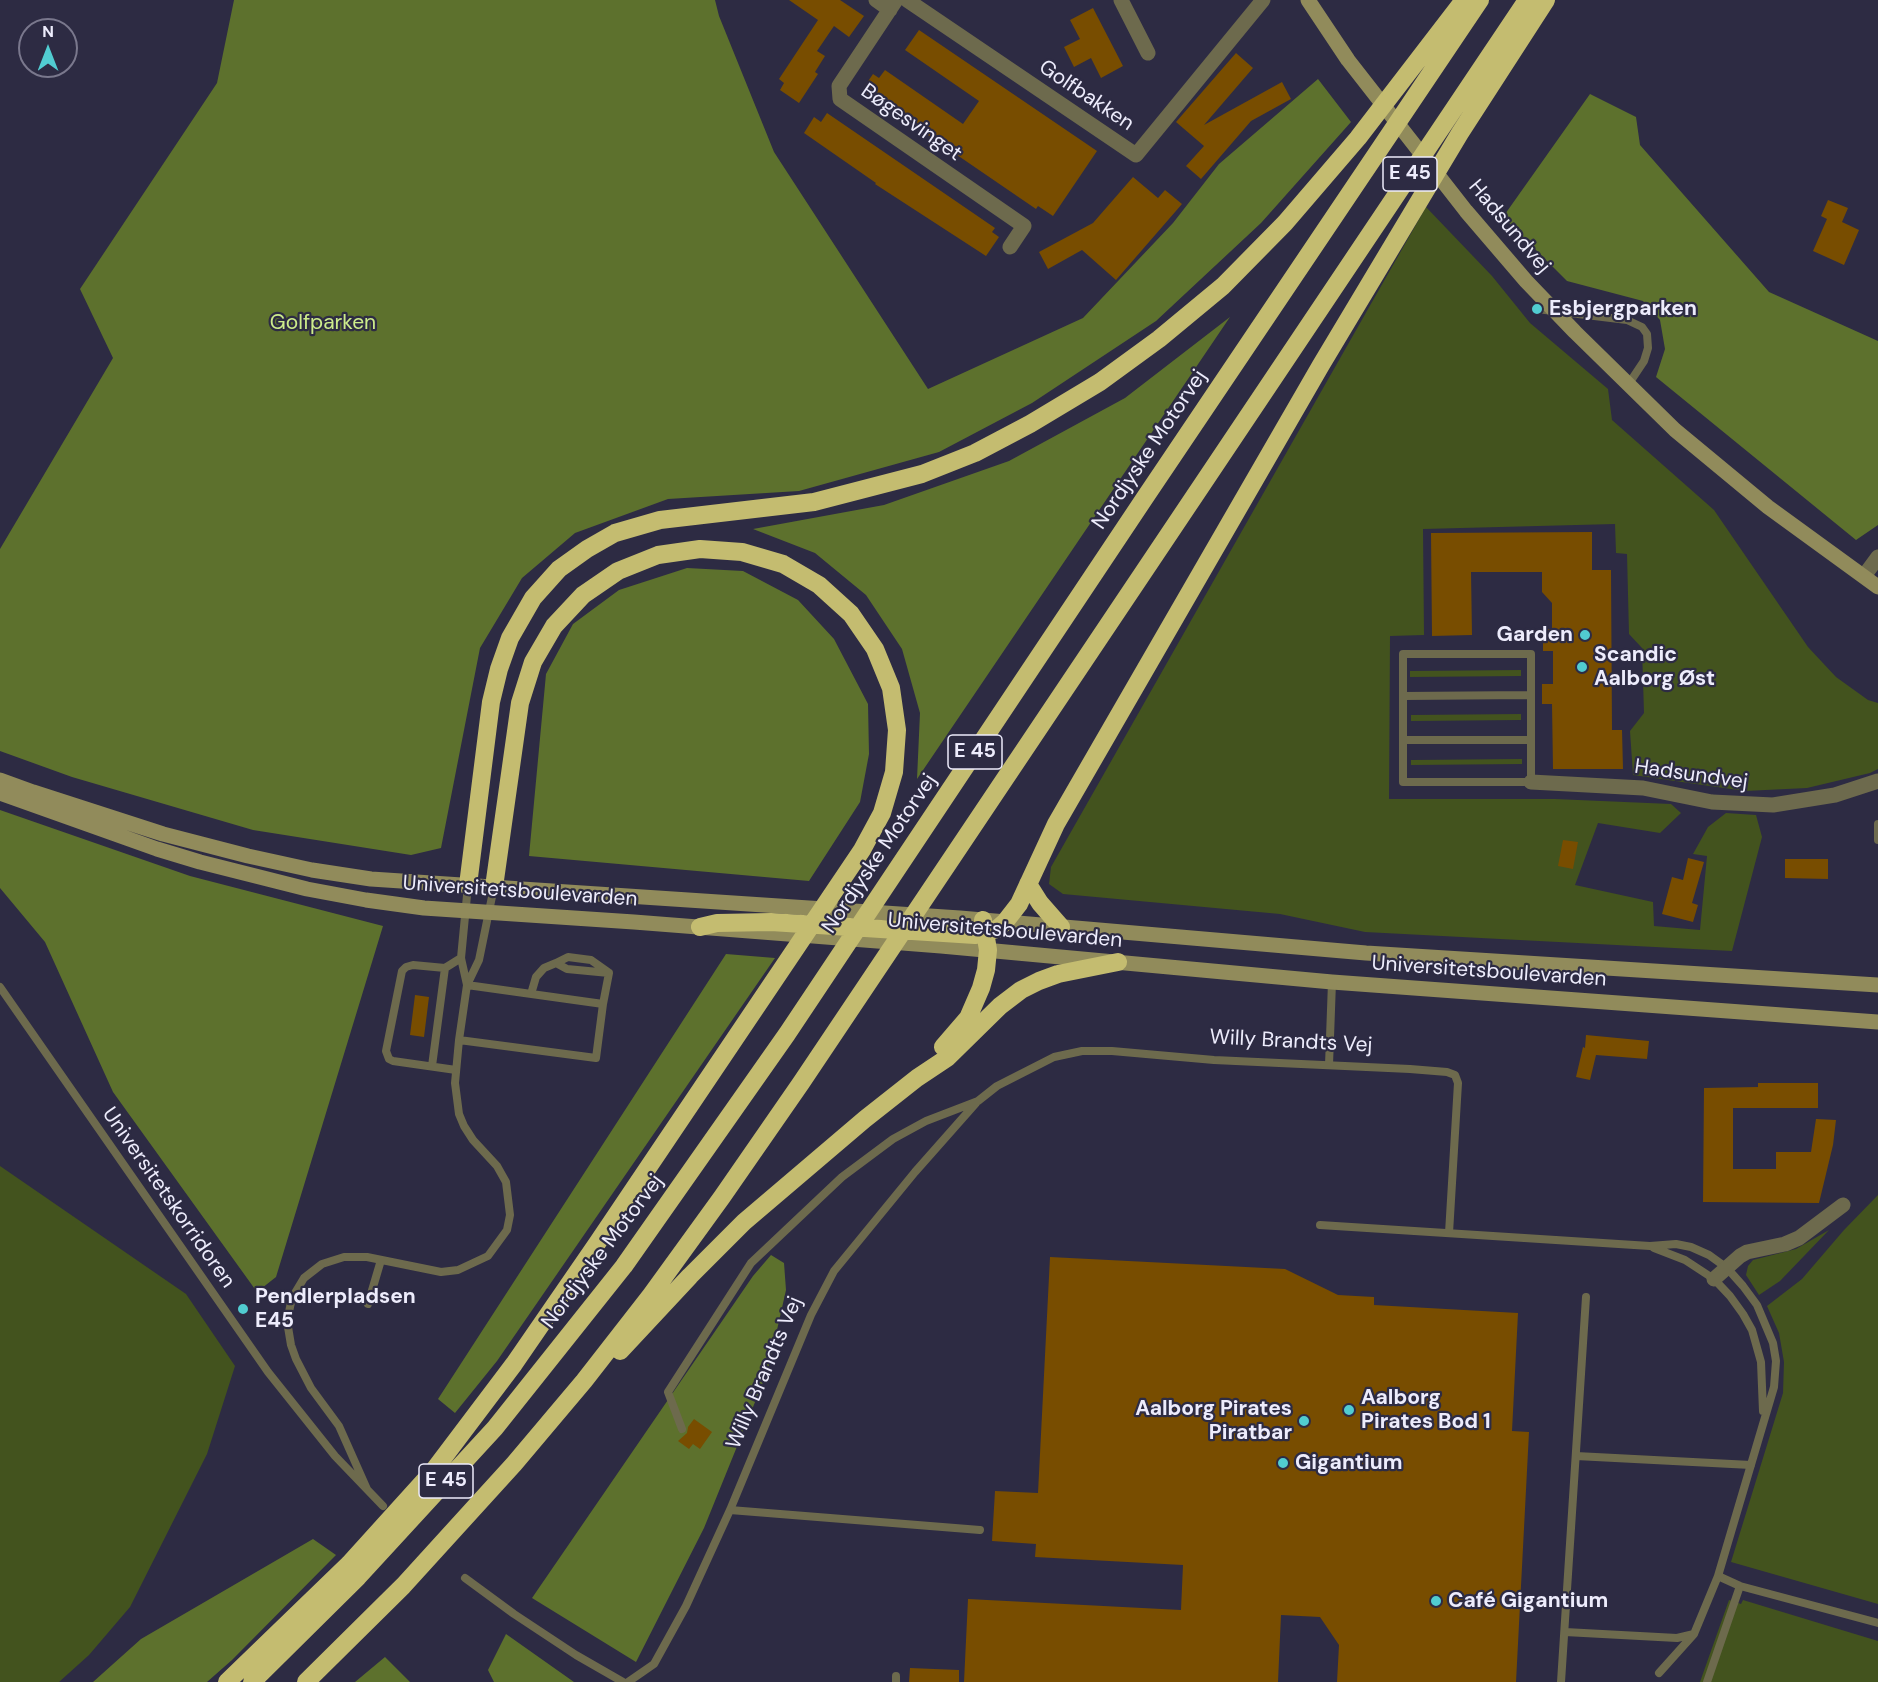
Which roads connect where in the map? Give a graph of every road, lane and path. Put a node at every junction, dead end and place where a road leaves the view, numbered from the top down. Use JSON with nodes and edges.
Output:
{"nodes":[{"id":1,"x":876,"y":0,"type":"edge"},
{"id":2,"x":907,"y":0,"type":"edge"},
{"id":3,"x":1121,"y":0,"type":"edge"},
{"id":4,"x":1263,"y":0,"type":"edge"},
{"id":5,"x":1308,"y":0,"type":"edge"},
{"id":6,"x":1464,"y":0,"type":"edge"},
{"id":7,"x":1480,"y":0,"type":"edge"},
{"id":8,"x":1527,"y":0,"type":"edge"},
{"id":9,"x":1546,"y":0,"type":"edge"},
{"id":10,"x":893,"y":5,"type":"edge"},
{"id":11,"x":1148,"y":53,"type":"dead end"},
{"id":12,"x":1010,"y":246,"type":"dead end"},
{"id":13,"x":1537,"y":309,"type":"dead end"},
{"id":14,"x":1628,"y":385,"type":"junction"},
{"id":15,"x":1878,"y":557,"type":"edge"},
{"id":16,"x":1864,"y":576,"type":"junction"},
{"id":17,"x":1878,"y":587,"type":"edge"},
{"id":18,"x":1531,"y":695,"type":"junction"},
{"id":19,"x":1403,"y":696,"type":"junction"},
{"id":20,"x":1403,"y":740,"type":"junction"},
{"id":21,"x":1531,"y":740,"type":"junction"},
{"id":22,"x":0,"y":780,"type":"edge"},
{"id":23,"x":1878,"y":781,"type":"edge"},
{"id":24,"x":1531,"y":782,"type":"junction"},
{"id":25,"x":0,"y":793,"type":"edge"},
{"id":26,"x":1878,"y":824,"type":"edge"},
{"id":27,"x":1878,"y":840,"type":"edge"},
{"id":28,"x":1029,"y":884,"type":"junction"},
{"id":29,"x":468,"y":885,"type":"junction"},
{"id":30,"x":494,"y":887,"type":"junction"},
{"id":31,"x":465,"y":911,"type":"junction"},
{"id":32,"x":488,"y":913,"type":"junction"},
{"id":33,"x":772,"y":920,"type":"junction"},
{"id":34,"x":1005,"y":922,"type":"junction"},
{"id":35,"x":700,"y":927,"type":"joint"},
{"id":36,"x":1061,"y":927,"type":"junction"},
{"id":37,"x":985,"y":934,"type":"junction"},
{"id":38,"x":461,"y":958,"type":"junction"},
{"id":39,"x":1118,"y":962,"type":"junction"},
{"id":40,"x":445,"y":969,"type":"junction"},
{"id":41,"x":1332,"y":982,"type":"junction"},
{"id":42,"x":1878,"y":984,"type":"edge"},
{"id":43,"x":467,"y":985,"type":"junction"},
{"id":44,"x":0,"y":987,"type":"edge"},
{"id":45,"x":531,"y":994,"type":"junction"},
{"id":46,"x":603,"y":1004,"type":"junction"},
{"id":47,"x":1878,"y":1022,"type":"edge"},
{"id":48,"x":459,"y":1040,"type":"junction"},
{"id":49,"x":1329,"y":1065,"type":"junction"},
{"id":50,"x":432,"y":1066,"type":"junction"},
{"id":51,"x":456,"y":1070,"type":"junction"},
{"id":52,"x":917,"y":1078,"type":"junction"},
{"id":53,"x":978,"y":1101,"type":"junction"},
{"id":54,"x":1843,"y":1205,"type":"dead end"},
{"id":55,"x":1320,"y":1225,"type":"dead end"},
{"id":56,"x":1449,"y":1233,"type":"junction"},
{"id":57,"x":1650,"y":1246,"type":"junction"},
{"id":58,"x":381,"y":1260,"type":"junction"},
{"id":59,"x":1726,"y":1268,"type":"junction"},
{"id":60,"x":1714,"y":1279,"type":"junction"},
{"id":61,"x":1586,"y":1297,"type":"dead end"},
{"id":62,"x":368,"y":1304,"type":"dead end"},
{"id":63,"x":1762,"y":1424,"type":"junction"},
{"id":64,"x":682,"y":1429,"type":"dead end"},
{"id":65,"x":1576,"y":1455,"type":"junction"},
{"id":66,"x":514,"y":1464,"type":"junction"},
{"id":67,"x":1751,"y":1464,"type":"junction"},
{"id":68,"x":367,"y":1489,"type":"junction"},
{"id":69,"x":383,"y":1506,"type":"dead end"},
{"id":70,"x":730,"y":1509,"type":"junction"},
{"id":71,"x":980,"y":1530,"type":"dead end"},
{"id":72,"x":1718,"y":1576,"type":"junction"},
{"id":73,"x":465,"y":1578,"type":"dead end"},
{"id":74,"x":1740,"y":1586,"type":"junction"},
{"id":75,"x":1878,"y":1623,"type":"edge"},
{"id":76,"x":1565,"y":1632,"type":"junction"},
{"id":77,"x":1694,"y":1634,"type":"junction"},
{"id":78,"x":1659,"y":1673,"type":"dead end"},
{"id":79,"x":227,"y":1682,"type":"edge"},
{"id":80,"x":252,"y":1682,"type":"edge"},
{"id":81,"x":306,"y":1682,"type":"edge"},
{"id":82,"x":623,"y":1682,"type":"edge"},
{"id":83,"x":628,"y":1682,"type":"edge"},
{"id":84,"x":1561,"y":1682,"type":"edge"},
{"id":85,"x":1707,"y":1682,"type":"edge"}],
"edges":[{"from":1,"to":10,"type":"street","name":"Bøgesvinget"},
{"from":2,"to":4,"type":"street","name":"Golfbakken"},
{"from":3,"to":11,"type":"street"},
{"from":5,"to":14,"type":"main road","name":"Hadsundvej"},
{"from":6,"to":29,"type":"highway"},
{"from":7,"to":80,"type":"highway","name":"Nordjyske Motorvej","number":"E 45"},
{"from":8,"to":66,"type":"highway","number":"E 45"},
{"from":9,"to":28,"type":"highway"},
{"from":10,"to":12,"type":"street","name":"Bøgesvinget"},
{"from":13,"to":14,"type":"lane"},
{"from":14,"to":16,"type":"main road","name":"Hadsundvej"},
{"from":15,"to":16,"type":"street"},
{"from":16,"to":17,"type":"main road","name":"Hadsundvej"},
{"from":18,"to":19,"type":"lane"},
{"from":18,"to":19,"type":"lane"},
{"from":18,"to":21,"type":"lane"},
{"from":19,"to":20,"type":"lane"},
{"from":20,"to":21,"type":"lane"},
{"from":20,"to":24,"type":"lane"},
{"from":21,"to":24,"type":"lane"},
{"from":22,"to":29,"type":"main road","name":"Universitetsboulevarden"},
{"from":23,"to":24,"type":"street","name":"Hadsundvej"},
{"from":25,"to":31,"type":"main road","name":"Universitetsboulevarden"},
{"from":26,"to":27,"type":"lane"},
{"from":28,"to":34,"type":"highway"},
{"from":28,"to":36,"type":"highway"},
{"from":29,"to":30,"type":"main road","name":"Universitetsboulevarden"},
{"from":29,"to":31,"type":"lane"},
{"from":30,"to":32,"type":"lane"},
{"from":30,"to":33,"type":"main road","name":"Universitetsboulevarden"},
{"from":30,"to":79,"type":"highway"},
{"from":31,"to":32,"type":"main road","name":"Universitetsboulevarden"},
{"from":31,"to":38,"type":"lane"},
{"from":32,"to":35,"type":"main road","name":"Universitetsboulevarden"},
{"from":32,"to":43,"type":"lane"},
{"from":33,"to":35,"type":"highway"},
{"from":33,"to":37,"type":"highway"},
{"from":33,"to":37,"type":"main road","name":"Universitetsboulevarden"},
{"from":34,"to":36,"type":"main road","name":"Universitetsboulevarden"},
{"from":34,"to":37,"type":"highway"},
{"from":36,"to":42,"type":"main road","name":"Universitetsboulevarden"},
{"from":37,"to":39,"type":"main road","name":"Universitetsboulevarden"},
{"from":37,"to":52,"type":"highway"},
{"from":38,"to":40,"type":"lane"},
{"from":38,"to":43,"type":"lane"},
{"from":39,"to":41,"type":"main road","name":"Universitetsboulevarden"},
{"from":39,"to":52,"type":"highway"},
{"from":40,"to":50,"type":"lane"},
{"from":40,"to":50,"type":"lane"},
{"from":41,"to":47,"type":"main road","name":"Universitetsboulevarden"},
{"from":41,"to":49,"type":"lane"},
{"from":43,"to":45,"type":"lane"},
{"from":43,"to":48,"type":"lane"},
{"from":44,"to":68,"type":"lane","name":"Universitetskorridoren"},
{"from":45,"to":46,"type":"lane"},
{"from":45,"to":46,"type":"lane"},
{"from":46,"to":48,"type":"lane"},
{"from":48,"to":51,"type":"lane"},
{"from":49,"to":53,"type":"lane","name":"Willy Brandts Vej"},
{"from":49,"to":56,"type":"lane","name":"Willy Brandts Vej"},
{"from":50,"to":51,"type":"lane"},
{"from":51,"to":58,"type":"lane"},
{"from":52,"to":66,"type":"highway"},
{"from":53,"to":64,"type":"lane","name":"Willy Brandts Vej"},
{"from":53,"to":70,"type":"lane","name":"Willy Brandts Vej"},
{"from":54,"to":59,"type":"street"},
{"from":55,"to":56,"type":"lane"},
{"from":56,"to":57,"type":"lane"},
{"from":57,"to":59,"type":"lane"},
{"from":57,"to":60,"type":"lane"},
{"from":58,"to":62,"type":"lane"},
{"from":58,"to":68,"type":"lane"},
{"from":59,"to":60,"type":"street"},
{"from":59,"to":63,"type":"lane"},
{"from":60,"to":63,"type":"lane"},
{"from":61,"to":65,"type":"lane"},
{"from":63,"to":67,"type":"lane"},
{"from":65,"to":67,"type":"lane"},
{"from":65,"to":76,"type":"lane"},
{"from":66,"to":81,"type":"highway","number":"E 45"},
{"from":67,"to":72,"type":"lane"},
{"from":68,"to":69,"type":"lane","name":"Universitetskorridoren"},
{"from":70,"to":71,"type":"lane"},
{"from":70,"to":83,"type":"lane","name":"Willy Brandts Vej"},
{"from":72,"to":74,"type":"lane"},
{"from":72,"to":77,"type":"lane"},
{"from":73,"to":82,"type":"lane"},
{"from":74,"to":75,"type":"lane"},
{"from":74,"to":85,"type":"lane"},
{"from":76,"to":77,"type":"lane"},
{"from":76,"to":84,"type":"lane"},
{"from":77,"to":78,"type":"lane"}]}
